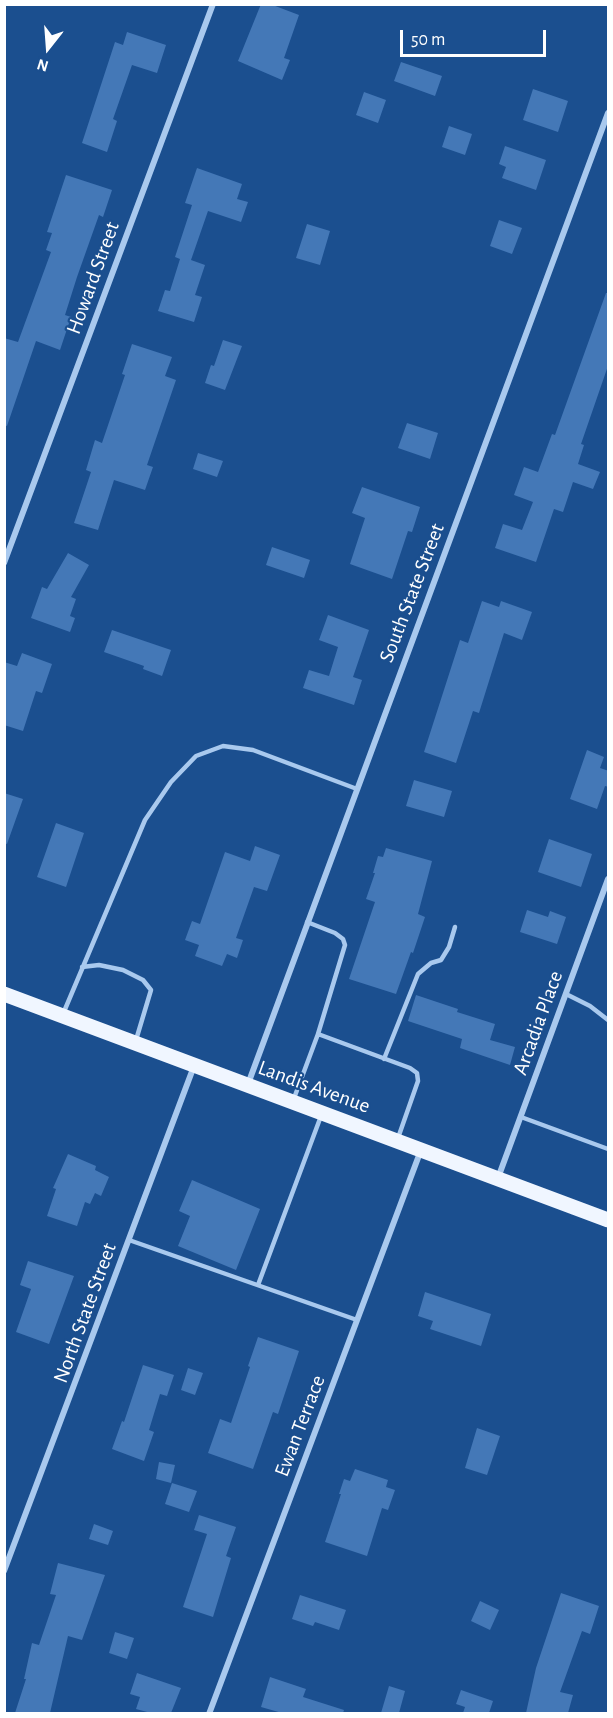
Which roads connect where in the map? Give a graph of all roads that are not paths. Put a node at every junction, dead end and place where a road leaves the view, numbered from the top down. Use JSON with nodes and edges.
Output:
{"nodes":[{"id":1,"x":213,"y":4,"type":"edge"},
{"id":2,"x":609,"y":113,"type":"edge"},
{"id":3,"x":599,"y":138,"type":"junction"},
{"id":4,"x":609,"y":141,"type":"edge"},
{"id":5,"x":4,"y":563,"type":"edge"},
{"id":6,"x":357,"y":789,"type":"junction"},
{"id":7,"x":609,"y":879,"type":"edge"},
{"id":8,"x":308,"y":922,"type":"junction"},
{"id":9,"x":455,"y":927,"type":"dead end"},
{"id":10,"x":82,"y":967,"type":"junction"},
{"id":11,"x":4,"y":994,"type":"edge"},
{"id":12,"x":566,"y":994,"type":"junction"},
{"id":13,"x":62,"y":1015,"type":"junction"},
{"id":14,"x":609,"y":1020,"type":"edge"},
{"id":15,"x":318,"y":1034,"type":"junction"},
{"id":16,"x":135,"y":1043,"type":"junction"},
{"id":17,"x":384,"y":1059,"type":"junction"},
{"id":18,"x":194,"y":1065,"type":"junction"},
{"id":19,"x":247,"y":1085,"type":"junction"},
{"id":20,"x":293,"y":1102,"type":"junction"},
{"id":21,"x":323,"y":1113,"type":"junction"},
{"id":22,"x":521,"y":1118,"type":"junction"},
{"id":23,"x":398,"y":1141,"type":"junction"},
{"id":24,"x":609,"y":1149,"type":"edge"},
{"id":25,"x":421,"y":1150,"type":"junction"},
{"id":26,"x":498,"y":1179,"type":"junction"},
{"id":27,"x":609,"y":1220,"type":"edge"},
{"id":28,"x":129,"y":1240,"type":"junction"},
{"id":29,"x":258,"y":1285,"type":"junction"},
{"id":30,"x":357,"y":1320,"type":"junction"},
{"id":31,"x":4,"y":1571,"type":"edge"},
{"id":32,"x":209,"y":1713,"type":"edge"}],
"edges":[{"from":1,"to":5,"type":"street","name":"Howard Street"},
{"from":2,"to":3,"type":"street","name":"South State Street"},
{"from":3,"to":4,"type":"street"},
{"from":3,"to":6,"type":"street","name":"South State Street"},
{"from":6,"to":8,"type":"street","name":"South State Street"},
{"from":6,"to":10,"type":"lane"},
{"from":7,"to":12,"type":"street","name":"Arcadia Place"},
{"from":8,"to":15,"type":"lane"},
{"from":8,"to":19,"type":"street","name":"South State Street"},
{"from":9,"to":17,"type":"lane"},
{"from":10,"to":13,"type":"lane"},
{"from":10,"to":16,"type":"lane"},
{"from":11,"to":13,"type":"main road","name":"Landis Avenue"},
{"from":12,"to":14,"type":"lane"},
{"from":12,"to":22,"type":"street","name":"Arcadia Place"},
{"from":13,"to":16,"type":"main road","name":"Landis Avenue"},
{"from":15,"to":17,"type":"lane"},
{"from":15,"to":20,"type":"lane"},
{"from":16,"to":18,"type":"main road","name":"Landis Avenue"},
{"from":17,"to":23,"type":"lane"},
{"from":18,"to":19,"type":"main road","name":"Landis Avenue"},
{"from":18,"to":28,"type":"street","name":"North State Street"},
{"from":19,"to":20,"type":"main road","name":"Landis Avenue"},
{"from":20,"to":21,"type":"main road","name":"Landis Avenue"},
{"from":21,"to":23,"type":"main road","name":"Landis Avenue"},
{"from":21,"to":29,"type":"lane"},
{"from":22,"to":24,"type":"lane"},
{"from":22,"to":26,"type":"street","name":"Arcadia Place"},
{"from":23,"to":25,"type":"main road","name":"Landis Avenue"},
{"from":25,"to":26,"type":"main road","name":"Landis Avenue"},
{"from":25,"to":30,"type":"street","name":"Ewan Terrace"},
{"from":26,"to":27,"type":"main road","name":"Landis Avenue"},
{"from":28,"to":29,"type":"lane"},
{"from":28,"to":31,"type":"street","name":"North State Street"},
{"from":29,"to":30,"type":"lane"},
{"from":30,"to":32,"type":"street","name":"Ewan Terrace"}]}
